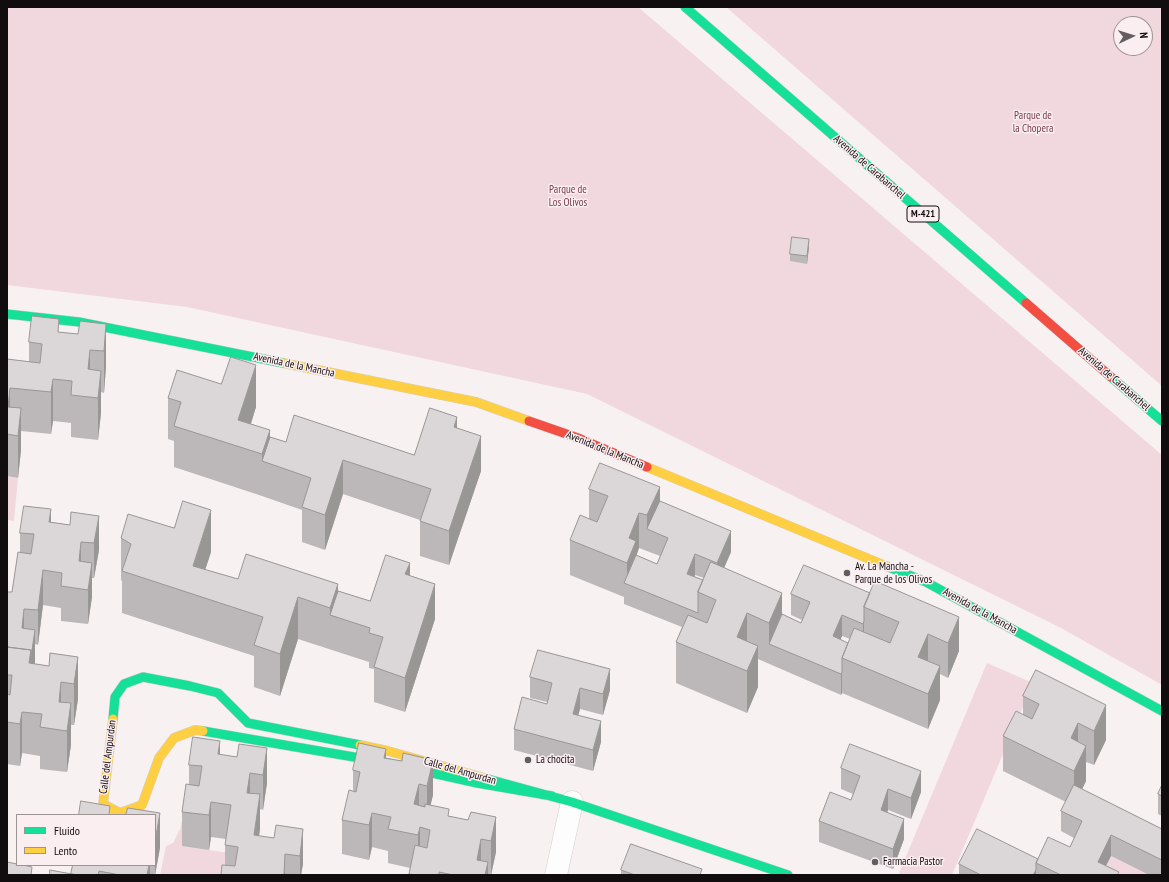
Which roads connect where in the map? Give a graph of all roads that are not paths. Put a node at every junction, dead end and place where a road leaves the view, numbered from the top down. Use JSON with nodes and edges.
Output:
{"nodes":[{"id":1,"x":685,"y":7,"type":"edge"},
{"id":2,"x":7,"y":314,"type":"edge"},
{"id":3,"x":1162,"y":421,"type":"edge"},
{"id":4,"x":1162,"y":711,"type":"edge"},
{"id":5,"x":562,"y":799,"type":"junction"},
{"id":6,"x":556,"y":875,"type":"edge"},
{"id":7,"x":788,"y":875,"type":"edge"}],
"edges":[{"from":1,"to":3,"type":"main road","name":"Avenida de Carabanchel","number":"M-421"},
{"from":2,"to":4,"type":"main road","name":"Avenida de la Mancha"},
{"from":5,"to":5,"type":"main road","name":"Calle del Ampurdan"},
{"from":5,"to":6,"type":"street"},
{"from":5,"to":7,"type":"main road","name":"Calle del Ampurdan"}]}
